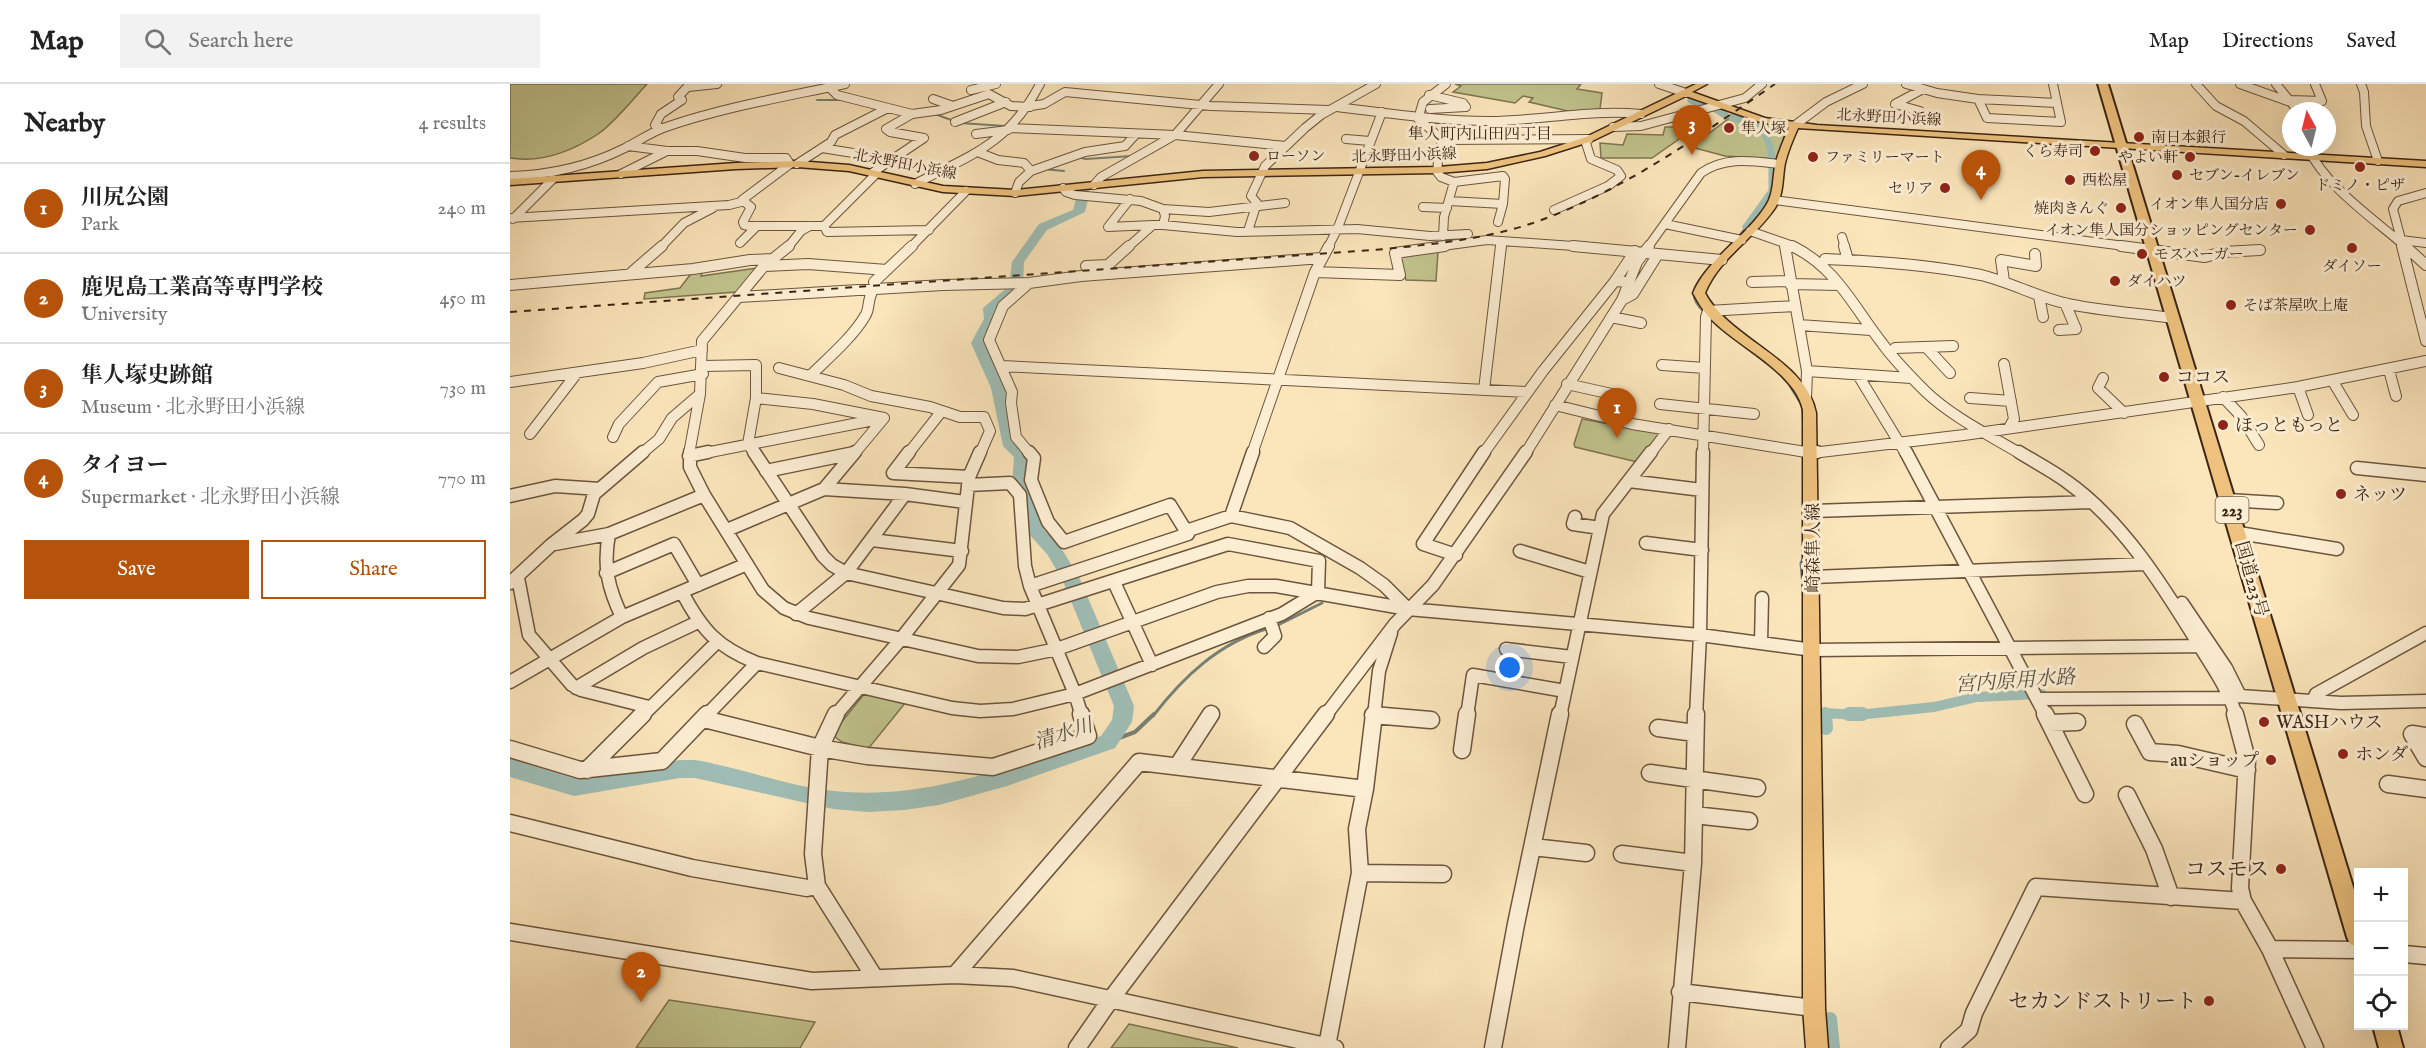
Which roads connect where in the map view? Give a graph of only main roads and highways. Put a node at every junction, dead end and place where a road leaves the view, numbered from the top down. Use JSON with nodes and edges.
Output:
{"nodes":[{"id":1,"x":1703,"y":84,"type":"edge"},
{"id":2,"x":2103,"y":84,"type":"edge"},
{"id":3,"x":1686,"y":93,"type":"junction"},
{"id":4,"x":1794,"y":126,"type":"junction"},
{"id":5,"x":2122,"y":145,"type":"junction"},
{"id":6,"x":2282,"y":155,"type":"edge"},
{"id":7,"x":2336,"y":156,"type":"edge"},
{"id":8,"x":2426,"y":164,"type":"edge"},
{"id":9,"x":510,"y":182,"type":"edge"},
{"id":10,"x":2354,"y":924,"type":"edge"},
{"id":11,"x":2386,"y":1030,"type":"edge"},
{"id":12,"x":1817,"y":1048,"type":"edge"},
{"id":13,"x":2391,"y":1048,"type":"edge"}],
"edges":[{"from":1,"to":3,"type":"main road"},
{"from":2,"to":5,"type":"highway","name":"国道223号","number":"223"},
{"from":3,"to":4,"type":"main road","name":"北永野田小浜線"},
{"from":3,"to":9,"type":"main road","name":"北永野田小浜線"},
{"from":4,"to":5,"type":"main road","name":"北永野田小浜線"},
{"from":4,"to":12,"type":"main road","name":"崎森隼人線"},
{"from":5,"to":6,"type":"main road","name":"北永野田小浜線"},
{"from":5,"to":10,"type":"highway","name":"国道223号","number":"223"},
{"from":7,"to":8,"type":"main road","name":"北永野田小浜線"},
{"from":11,"to":13,"type":"highway"}]}
